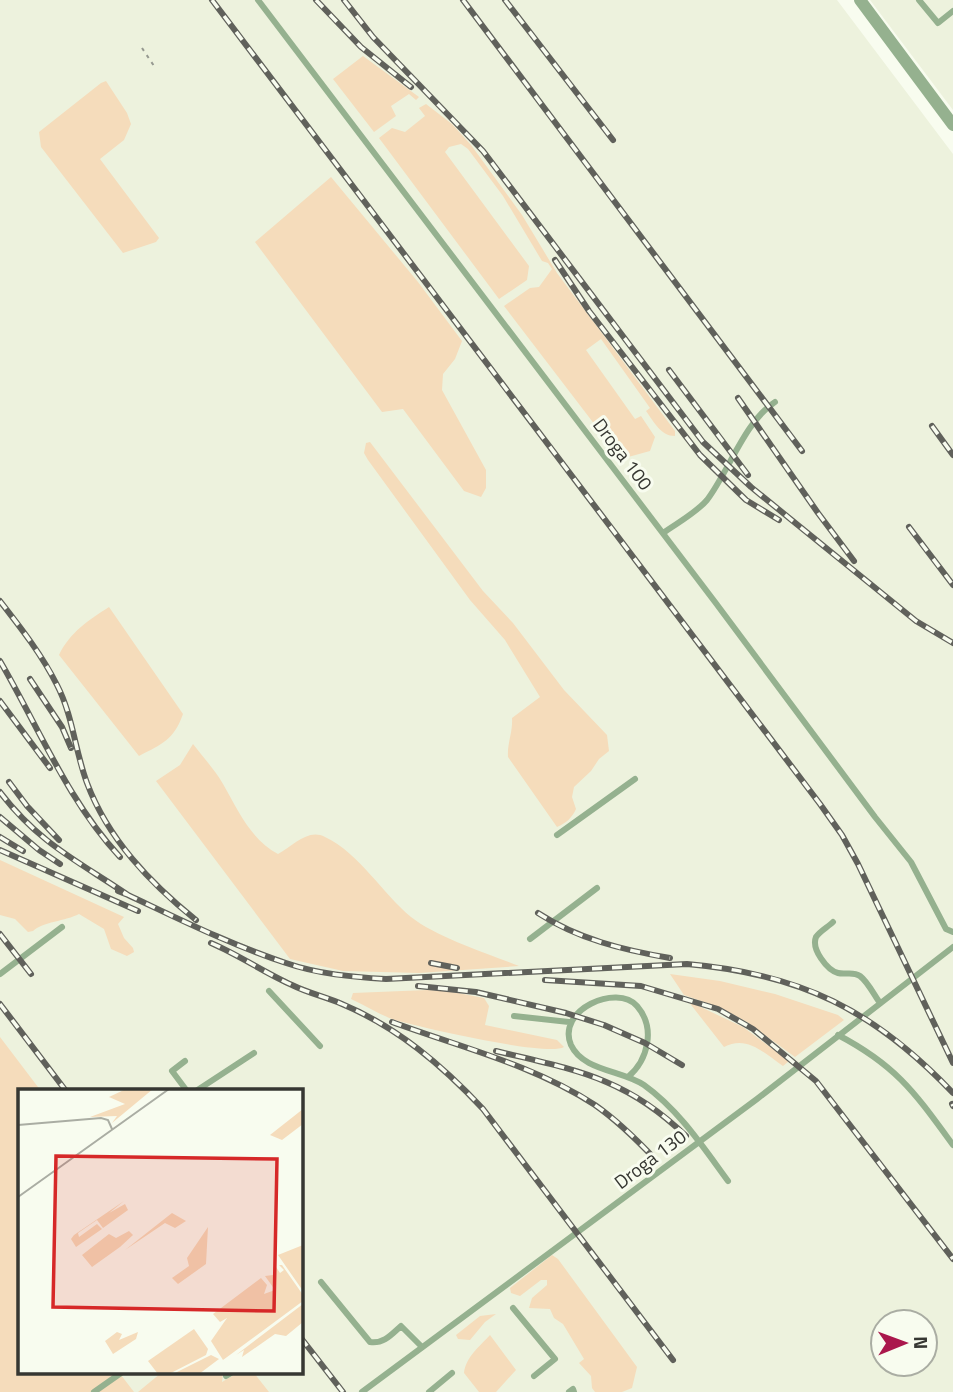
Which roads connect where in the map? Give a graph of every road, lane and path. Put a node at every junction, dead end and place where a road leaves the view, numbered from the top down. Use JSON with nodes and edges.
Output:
{"nodes":[{"id":1,"x":258,"y":0,"type":"edge"},
{"id":2,"x":860,"y":0,"type":"edge"},
{"id":3,"x":919,"y":0,"type":"edge"},
{"id":4,"x":953,"y":11,"type":"edge"},
{"id":5,"x":142,"y":48,"type":"dead end"},
{"id":6,"x":154,"y":66,"type":"dead end"},
{"id":7,"x":953,"y":125,"type":"edge"},
{"id":8,"x":775,"y":402,"type":"dead end"},
{"id":9,"x":663,"y":533,"type":"junction"},
{"id":10,"x":635,"y":779,"type":"dead end"},
{"id":11,"x":557,"y":835,"type":"dead end"},
{"id":12,"x":597,"y":888,"type":"dead end"},
{"id":13,"x":834,"y":922,"type":"dead end"},
{"id":14,"x":62,"y":928,"type":"dead end"},
{"id":15,"x":953,"y":932,"type":"edge"},
{"id":16,"x":530,"y":939,"type":"dead end"},
{"id":17,"x":953,"y":947,"type":"edge"},
{"id":18,"x":0,"y":974,"type":"edge"},
{"id":19,"x":269,"y":991,"type":"dead end"},
{"id":20,"x":880,"y":1003,"type":"junction"},
{"id":21,"x":514,"y":1016,"type":"dead end"},
{"id":22,"x":569,"y":1022,"type":"junction"},
{"id":23,"x":838,"y":1035,"type":"junction"},
{"id":24,"x":320,"y":1046,"type":"dead end"},
{"id":25,"x":254,"y":1053,"type":"dead end"},
{"id":26,"x":185,"y":1061,"type":"dead end"},
{"id":27,"x":628,"y":1077,"type":"junction"},
{"id":28,"x":186,"y":1089,"type":"edge"},
{"id":29,"x":199,"y":1089,"type":"edge"},
{"id":30,"x":699,"y":1142,"type":"junction"},
{"id":31,"x":953,"y":1145,"type":"edge"},
{"id":32,"x":728,"y":1181,"type":"dead end"},
{"id":33,"x":321,"y":1282,"type":"dead end"},
{"id":34,"x":513,"y":1308,"type":"dead end"},
{"id":35,"x":422,"y":1348,"type":"junction"},
{"id":36,"x":452,"y":1373,"type":"dead end"},
{"id":37,"x":120,"y":1374,"type":"edge"},
{"id":38,"x":534,"y":1376,"type":"dead end"},
{"id":39,"x":94,"y":1392,"type":"edge"},
{"id":40,"x":362,"y":1392,"type":"edge"},
{"id":41,"x":429,"y":1392,"type":"edge"}],
"edges":[{"from":1,"to":9,"type":"lane","name":"Droga 100"},
{"from":2,"to":7,"type":"street"},
{"from":3,"to":4,"type":"lane"},
{"from":5,"to":6,"type":"path"},
{"from":8,"to":9,"type":"lane"},
{"from":9,"to":15,"type":"lane","name":"Droga 100"},
{"from":10,"to":11,"type":"lane"},
{"from":12,"to":16,"type":"lane"},
{"from":13,"to":20,"type":"lane"},
{"from":14,"to":18,"type":"lane"},
{"from":17,"to":20,"type":"lane","name":"Droga 130"},
{"from":19,"to":24,"type":"lane"},
{"from":20,"to":23,"type":"lane","name":"Droga 130"},
{"from":21,"to":22,"type":"lane"},
{"from":22,"to":27,"type":"lane"},
{"from":22,"to":27,"type":"lane"},
{"from":23,"to":30,"type":"lane","name":"Droga 130"},
{"from":23,"to":31,"type":"lane"},
{"from":25,"to":29,"type":"lane"},
{"from":26,"to":28,"type":"lane"},
{"from":27,"to":30,"type":"lane"},
{"from":30,"to":32,"type":"lane"},
{"from":30,"to":35,"type":"lane","name":"Droga 130"},
{"from":33,"to":35,"type":"lane"},
{"from":34,"to":38,"type":"lane"},
{"from":35,"to":40,"type":"lane","name":"Droga 130"},
{"from":36,"to":41,"type":"lane"},
{"from":37,"to":39,"type":"lane"}]}
